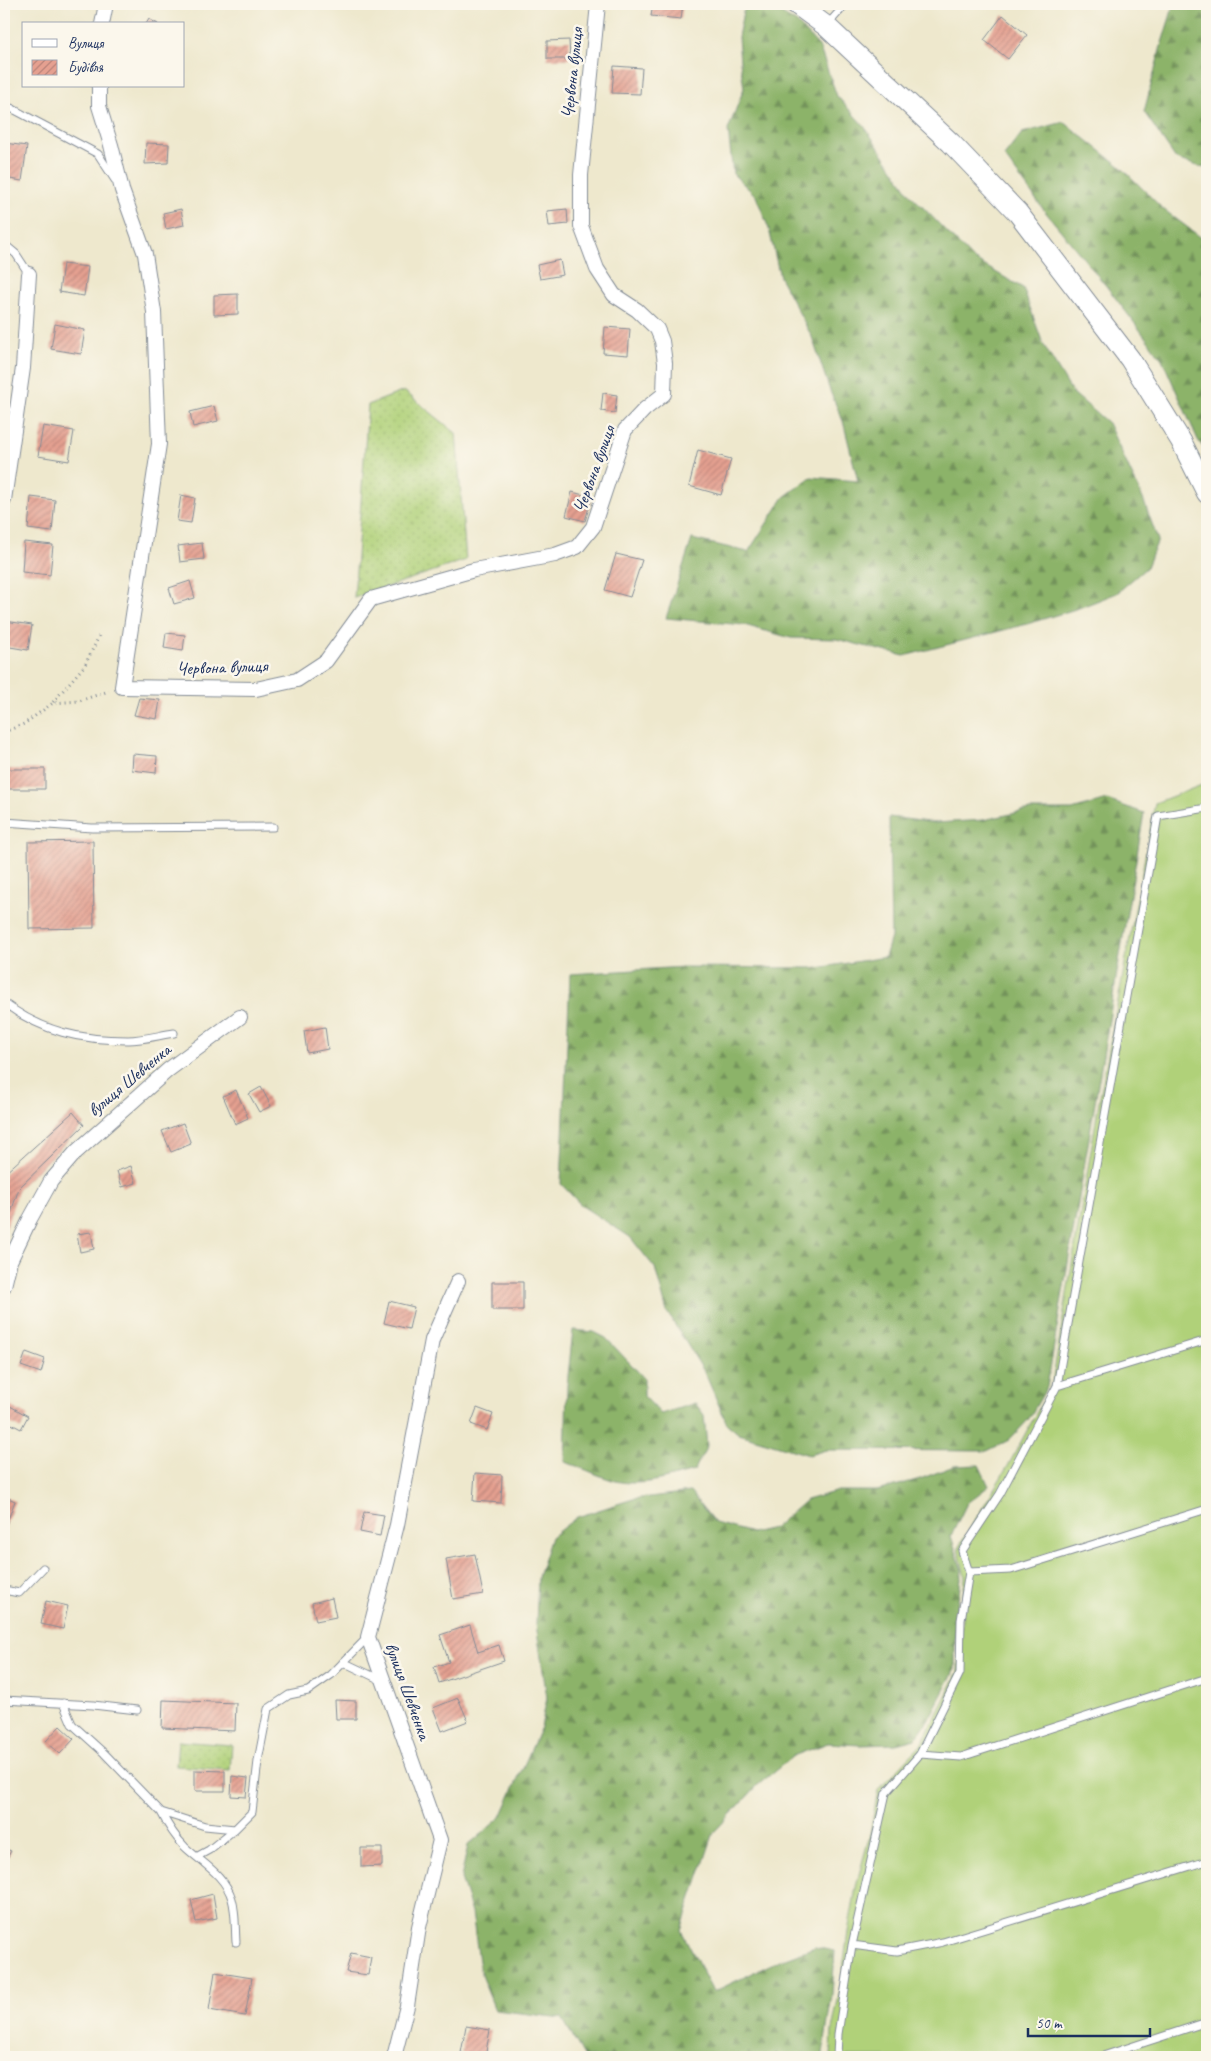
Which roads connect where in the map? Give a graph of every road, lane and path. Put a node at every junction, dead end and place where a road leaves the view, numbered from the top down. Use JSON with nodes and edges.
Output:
{"nodes":[{"id":1,"x":106,"y":4,"type":"edge"},
{"id":2,"x":598,"y":4,"type":"edge"},
{"id":3,"x":796,"y":4,"type":"edge"},
{"id":4,"x":846,"y":4,"type":"edge"},
{"id":5,"x":102,"y":22,"type":"edge"},
{"id":6,"x":826,"y":26,"type":"junction"},
{"id":7,"x":99,"y":88,"type":"edge"},
{"id":8,"x":4,"y":106,"type":"edge"},
{"id":9,"x":122,"y":190,"type":"junction"},
{"id":10,"x":4,"y":244,"type":"edge"},
{"id":11,"x":29,"y":274,"type":"joint"},
{"id":12,"x":1207,"y":493,"type":"edge"},
{"id":13,"x":4,"y":500,"type":"edge"},
{"id":14,"x":100,"y":634,"type":"dead end"},
{"id":15,"x":122,"y":687,"type":"junction"},
{"id":16,"x":53,"y":703,"type":"junction"},
{"id":17,"x":4,"y":732,"type":"edge"},
{"id":18,"x":1207,"y":808,"type":"edge"},
{"id":19,"x":4,"y":822,"type":"edge"},
{"id":20,"x":273,"y":827,"type":"dead end"},
{"id":21,"x":4,"y":1003,"type":"edge"},
{"id":22,"x":240,"y":1017,"type":"dead end"},
{"id":23,"x":174,"y":1032,"type":"dead end"},
{"id":24,"x":458,"y":1281,"type":"dead end"},
{"id":25,"x":4,"y":1286,"type":"edge"},
{"id":26,"x":1207,"y":1340,"type":"edge"},
{"id":27,"x":1057,"y":1386,"type":"junction"},
{"id":28,"x":1207,"y":1509,"type":"edge"},
{"id":29,"x":43,"y":1568,"type":"dead end"},
{"id":30,"x":969,"y":1572,"type":"junction"},
{"id":31,"x":4,"y":1590,"type":"edge"},
{"id":32,"x":368,"y":1637,"type":"junction"},
{"id":33,"x":343,"y":1662,"type":"junction"},
{"id":34,"x":1207,"y":1678,"type":"edge"},
{"id":35,"x":384,"y":1681,"type":"junction"},
{"id":36,"x":4,"y":1700,"type":"edge"},
{"id":37,"x":63,"y":1703,"type":"junction"},
{"id":38,"x":137,"y":1710,"type":"dead end"},
{"id":39,"x":920,"y":1754,"type":"junction"},
{"id":40,"x":161,"y":1812,"type":"junction"},
{"id":41,"x":235,"y":1830,"type":"junction"},
{"id":42,"x":198,"y":1856,"type":"junction"},
{"id":43,"x":1207,"y":1861,"type":"edge"},
{"id":44,"x":236,"y":1942,"type":"dead end"},
{"id":45,"x":852,"y":1945,"type":"junction"},
{"id":46,"x":1207,"y":2022,"type":"edge"},
{"id":47,"x":394,"y":2057,"type":"edge"},
{"id":48,"x":837,"y":2057,"type":"edge"},
{"id":49,"x":1100,"y":2057,"type":"edge"}],
"edges":[{"from":1,"to":5,"type":"street"},
{"from":2,"to":15,"type":"street","name":"Червона вулиця"},
{"from":3,"to":6,"type":"street"},
{"from":4,"to":6,"type":"lane"},
{"from":6,"to":12,"type":"street"},
{"from":7,"to":9,"type":"street"},
{"from":8,"to":9,"type":"lane"},
{"from":9,"to":15,"type":"street"},
{"from":10,"to":11,"type":"lane"},
{"from":11,"to":13,"type":"street"},
{"from":14,"to":16,"type":"path"},
{"from":15,"to":16,"type":"path"},
{"from":16,"to":17,"type":"path"},
{"from":18,"to":27,"type":"lane"},
{"from":19,"to":20,"type":"lane"},
{"from":21,"to":23,"type":"lane"},
{"from":22,"to":25,"type":"street","name":"вулиця Шевченка"},
{"from":24,"to":32,"type":"street","name":"вулиця Шевченка"},
{"from":26,"to":27,"type":"lane"},
{"from":27,"to":30,"type":"lane"},
{"from":28,"to":30,"type":"lane"},
{"from":29,"to":31,"type":"lane"},
{"from":30,"to":39,"type":"lane"},
{"from":32,"to":33,"type":"lane"},
{"from":32,"to":35,"type":"street","name":"вулиця Шевченка"},
{"from":33,"to":35,"type":"lane"},
{"from":33,"to":41,"type":"lane"},
{"from":34,"to":39,"type":"lane"},
{"from":35,"to":47,"type":"street","name":"вулиця Шевченка"},
{"from":36,"to":37,"type":"lane"},
{"from":37,"to":38,"type":"lane"},
{"from":37,"to":40,"type":"lane"},
{"from":39,"to":45,"type":"lane"},
{"from":40,"to":41,"type":"lane"},
{"from":40,"to":42,"type":"lane"},
{"from":41,"to":42,"type":"lane"},
{"from":42,"to":44,"type":"lane"},
{"from":43,"to":45,"type":"lane"},
{"from":45,"to":48,"type":"lane"},
{"from":46,"to":49,"type":"lane"}]}
